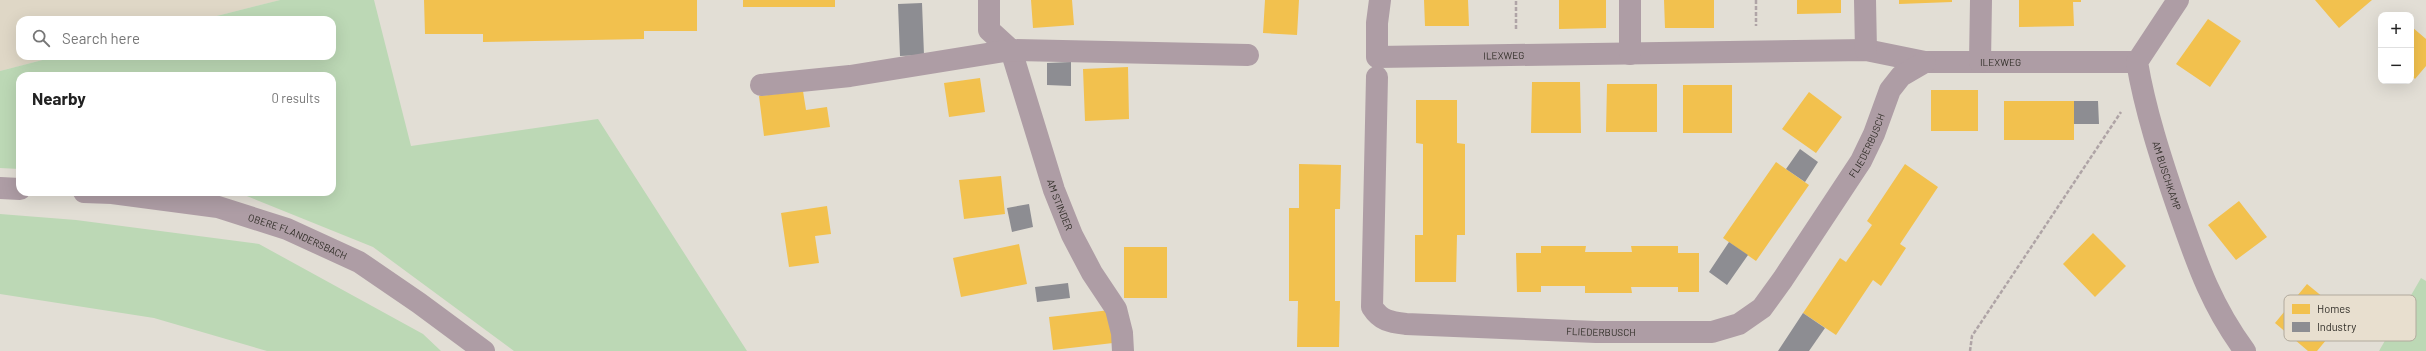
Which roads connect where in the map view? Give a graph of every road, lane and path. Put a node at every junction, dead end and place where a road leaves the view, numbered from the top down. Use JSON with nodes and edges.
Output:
{"nodes":[{"id":1,"x":988,"y":0,"type":"edge"},
{"id":2,"x":1380,"y":0,"type":"edge"},
{"id":3,"x":1630,"y":0,"type":"edge"},
{"id":4,"x":1865,"y":0,"type":"edge"},
{"id":5,"x":1981,"y":0,"type":"edge"},
{"id":6,"x":2178,"y":0,"type":"edge"},
{"id":7,"x":1011,"y":50,"type":"junction"},
{"id":8,"x":1866,"y":50,"type":"junction"},
{"id":9,"x":1630,"y":54,"type":"junction"},
{"id":10,"x":1248,"y":55,"type":"dead end"},
{"id":11,"x":1926,"y":62,"type":"junction"},
{"id":12,"x":1980,"y":62,"type":"junction"},
{"id":13,"x":2137,"y":62,"type":"junction"},
{"id":14,"x":1377,"y":67,"type":"junction"},
{"id":15,"x":761,"y":85,"type":"dead end"},
{"id":16,"x":2123,"y":110,"type":"dead end"},
{"id":17,"x":0,"y":188,"type":"edge"},
{"id":18,"x":16,"y":189,"type":"edge"},
{"id":19,"x":135,"y":196,"type":"edge"},
{"id":20,"x":484,"y":351,"type":"edge"},
{"id":21,"x":1123,"y":351,"type":"edge"},
{"id":22,"x":1970,"y":351,"type":"edge"},
{"id":23,"x":2245,"y":351,"type":"edge"}],
"edges":[{"from":1,"to":7,"type":"street"},
{"from":2,"to":14,"type":"street","name":"FLIEDERBUSCH"},
{"from":3,"to":9,"type":"street"},
{"from":4,"to":8,"type":"street"},
{"from":5,"to":12,"type":"street"},
{"from":6,"to":13,"type":"street"},
{"from":7,"to":10,"type":"street"},
{"from":7,"to":15,"type":"street"},
{"from":7,"to":21,"type":"street","name":"AM STINDER"},
{"from":8,"to":9,"type":"street","name":"ILEXWEG"},
{"from":8,"to":11,"type":"street","name":"ILEXWEG"},
{"from":9,"to":14,"type":"street","name":"ILEXWEG"},
{"from":11,"to":12,"type":"street","name":"ILEXWEG"},
{"from":11,"to":14,"type":"street","name":"FLIEDERBUSCH"},
{"from":12,"to":13,"type":"street","name":"ILEXWEG"},
{"from":13,"to":23,"type":"street","name":"AM BUSCHKAMP"},
{"from":16,"to":22,"type":"path"},
{"from":17,"to":18,"type":"street"},
{"from":19,"to":20,"type":"street","name":"OBERE FLANDERSBACH"}]}
